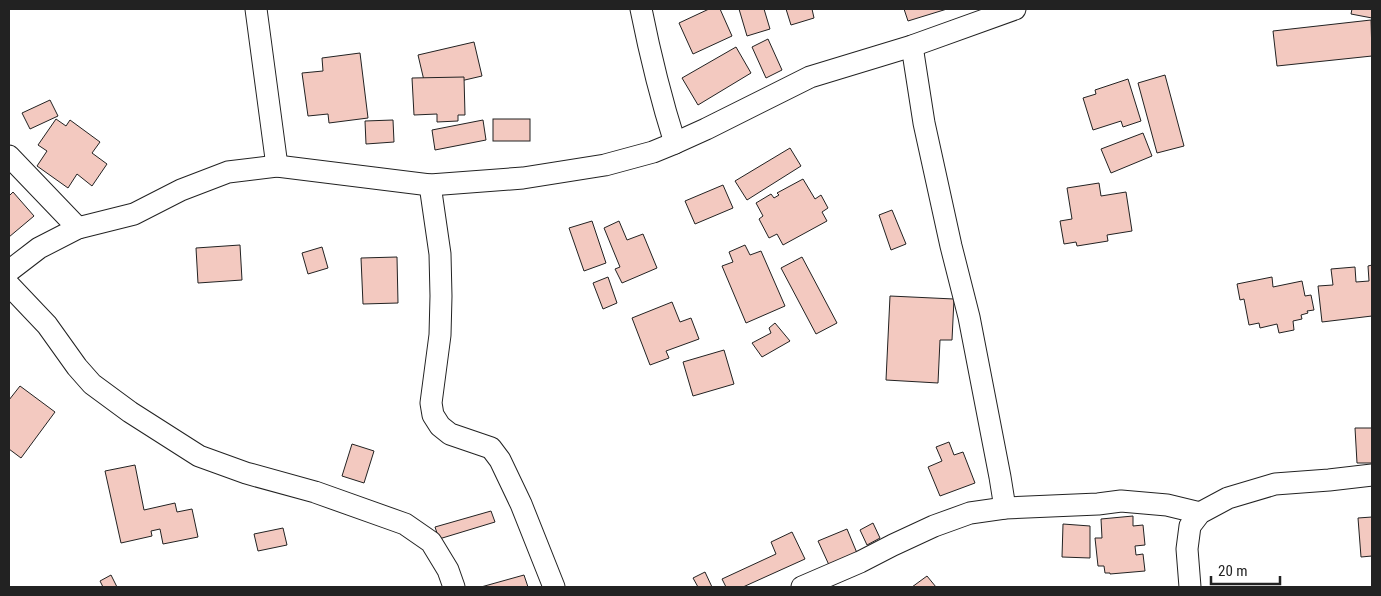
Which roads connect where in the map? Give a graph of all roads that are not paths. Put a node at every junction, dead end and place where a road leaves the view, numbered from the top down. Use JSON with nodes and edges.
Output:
{"nodes":[{"id":1,"x":256,"y":9,"type":"edge"},
{"id":2,"x":641,"y":9,"type":"edge"},
{"id":3,"x":1015,"y":9,"type":"edge"},
{"id":4,"x":912,"y":46,"type":"junction"},
{"id":5,"x":675,"y":143,"type":"junction"},
{"id":6,"x":9,"y":156,"type":"edge"},
{"id":7,"x":277,"y":166,"type":"junction"},
{"id":8,"x":430,"y":185,"type":"junction"},
{"id":9,"x":78,"y":228,"type":"junction"},
{"id":10,"x":9,"y":271,"type":"edge"},
{"id":11,"x":9,"y":286,"type":"edge"},
{"id":12,"x":1372,"y":474,"type":"edge"},
{"id":13,"x":1004,"y":508,"type":"junction"},
{"id":14,"x":1200,"y":513,"type":"junction"},
{"id":15,"x":454,"y":587,"type":"edge"},
{"id":16,"x":554,"y":587,"type":"edge"},
{"id":17,"x":802,"y":587,"type":"edge"},
{"id":18,"x":1190,"y":587,"type":"edge"}],
"edges":[{"from":1,"to":7,"type":"street"},
{"from":2,"to":5,"type":"street"},
{"from":3,"to":4,"type":"street"},
{"from":4,"to":5,"type":"street"},
{"from":4,"to":13,"type":"street"},
{"from":5,"to":8,"type":"street"},
{"from":6,"to":9,"type":"street"},
{"from":7,"to":8,"type":"street"},
{"from":7,"to":9,"type":"street"},
{"from":8,"to":16,"type":"street"},
{"from":9,"to":10,"type":"street"},
{"from":11,"to":15,"type":"street"},
{"from":12,"to":14,"type":"street"},
{"from":13,"to":14,"type":"street"},
{"from":13,"to":17,"type":"street"},
{"from":14,"to":18,"type":"street"}]}
